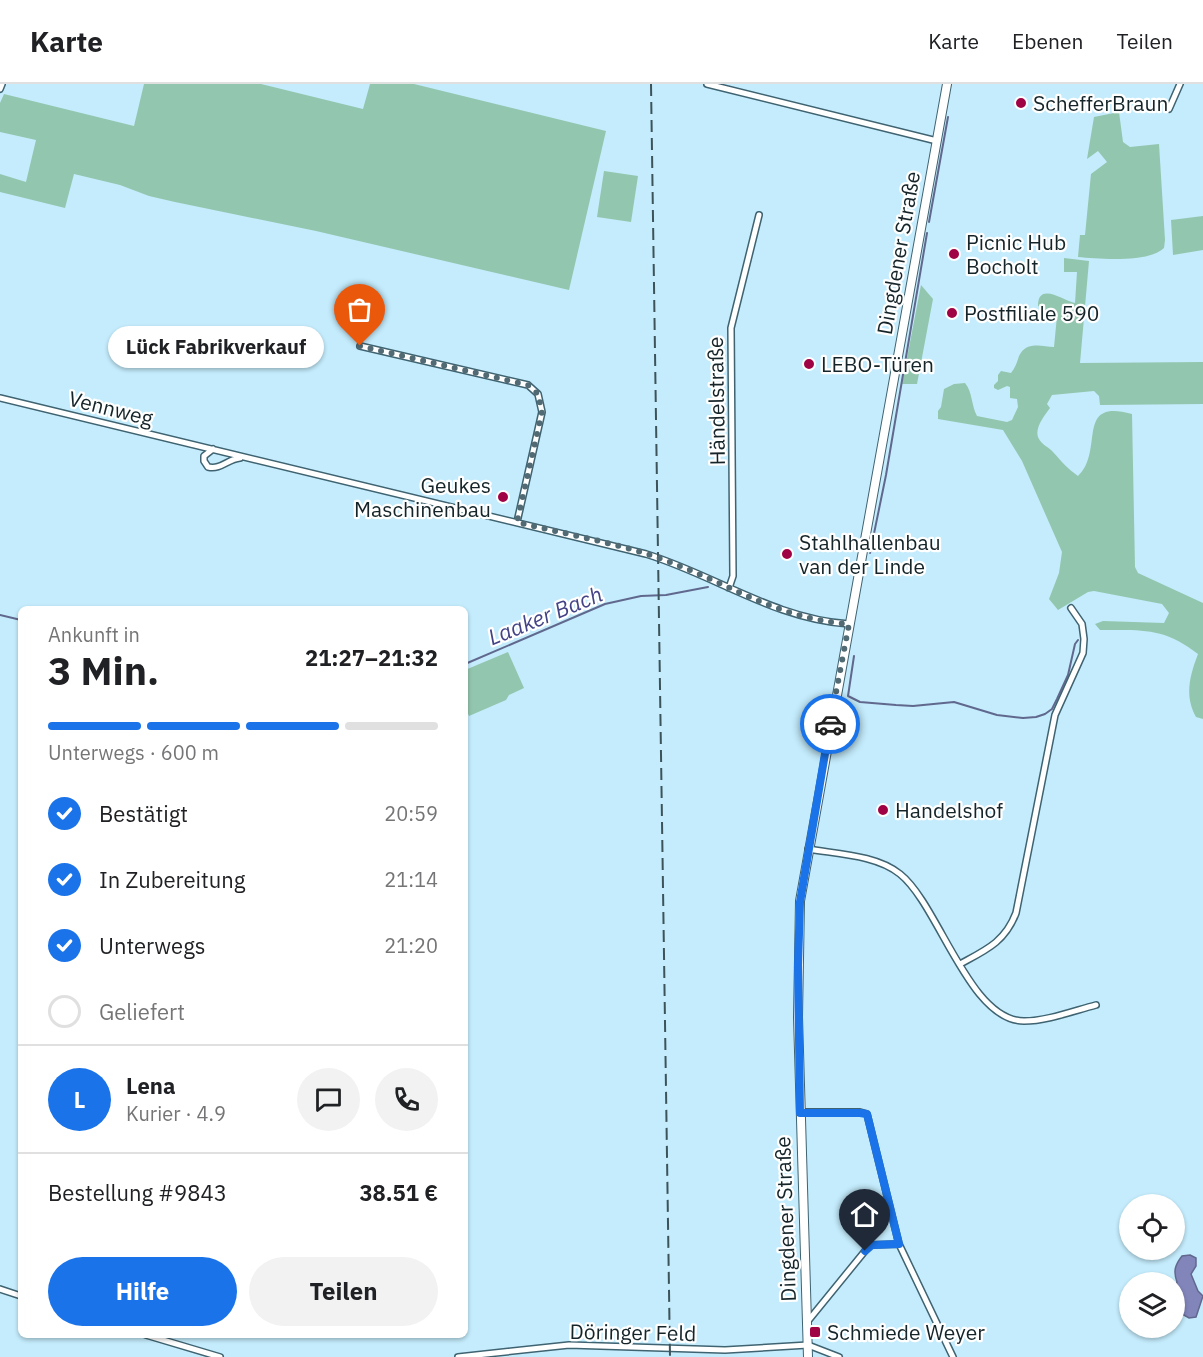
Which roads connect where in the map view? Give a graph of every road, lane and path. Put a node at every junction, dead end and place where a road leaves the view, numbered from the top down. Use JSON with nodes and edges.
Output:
{"nodes":[{"id":1,"x":2,"y":84,"type":"edge"},
{"id":2,"x":707,"y":84,"type":"edge"},
{"id":3,"x":741,"y":84,"type":"edge"},
{"id":4,"x":947,"y":84,"type":"edge"},
{"id":5,"x":1180,"y":84,"type":"edge"},
{"id":6,"x":0,"y":88,"type":"edge"},
{"id":7,"x":739,"y":92,"type":"junction"},
{"id":8,"x":1169,"y":109,"type":"dead end"},
{"id":9,"x":937,"y":141,"type":"junction"},
{"id":10,"x":759,"y":215,"type":"dead end"},
{"id":11,"x":360,"y":346,"type":"dead end"},
{"id":12,"x":0,"y":398,"type":"edge"},
{"id":13,"x":213,"y":450,"type":"junction"},
{"id":14,"x":248,"y":458,"type":"junction"},
{"id":15,"x":517,"y":522,"type":"junction"},
{"id":16,"x":729,"y":588,"type":"junction"},
{"id":17,"x":1071,"y":608,"type":"dead end"},
{"id":18,"x":849,"y":624,"type":"junction"},
{"id":19,"x":808,"y":849,"type":"junction"},
{"id":20,"x":960,"y":964,"type":"junction"},
{"id":21,"x":1096,"y":1005,"type":"dead end"},
{"id":22,"x":800,"y":1113,"type":"junction"},
{"id":23,"x":899,"y":1244,"type":"junction"},
{"id":24,"x":0,"y":1289,"type":"edge"},
{"id":25,"x":18,"y":1295,"type":"edge"},
{"id":26,"x":807,"y":1322,"type":"junction"},
{"id":27,"x":156,"y":1338,"type":"edge"},
{"id":28,"x":808,"y":1345,"type":"junction"},
{"id":29,"x":220,"y":1357,"type":"edge"},
{"id":30,"x":458,"y":1357,"type":"edge"},
{"id":31,"x":808,"y":1357,"type":"edge"},
{"id":32,"x":839,"y":1357,"type":"edge"},
{"id":33,"x":953,"y":1357,"type":"edge"}],
"edges":[{"from":1,"to":6,"type":"street"},
{"from":2,"to":7,"type":"street"},
{"from":3,"to":7,"type":"street"},
{"from":4,"to":9,"type":"main road","name":"Dingdener Straße"},
{"from":5,"to":8,"type":"street"},
{"from":7,"to":9,"type":"street"},
{"from":9,"to":18,"type":"main road","name":"Dingdener Straße"},
{"from":10,"to":16,"type":"street","name":"Händelstraße"},
{"from":11,"to":15,"type":"street"},
{"from":12,"to":13,"type":"street","name":"Vennweg"},
{"from":13,"to":14,"type":"street","name":"Vennweg"},
{"from":13,"to":14,"type":"street","name":"Vennweg"},
{"from":14,"to":15,"type":"street","name":"Vennweg"},
{"from":15,"to":16,"type":"street","name":"Vennweg"},
{"from":16,"to":18,"type":"street","name":"Vennweg"},
{"from":17,"to":20,"type":"street"},
{"from":18,"to":19,"type":"main road","name":"Dingdener Straße"},
{"from":19,"to":20,"type":"street"},
{"from":19,"to":22,"type":"main road","name":"Dingdener Straße"},
{"from":20,"to":21,"type":"street"},
{"from":22,"to":23,"type":"street"},
{"from":22,"to":26,"type":"main road","name":"Dingdener Straße"},
{"from":23,"to":26,"type":"street"},
{"from":23,"to":33,"type":"street"},
{"from":24,"to":25,"type":"street"},
{"from":26,"to":28,"type":"main road","name":"Dingdener Straße"},
{"from":27,"to":29,"type":"street"},
{"from":28,"to":30,"type":"street","name":"Döringer Feld"},
{"from":28,"to":31,"type":"main road","name":"Dingdener Straße"},
{"from":28,"to":32,"type":"street"}]}
